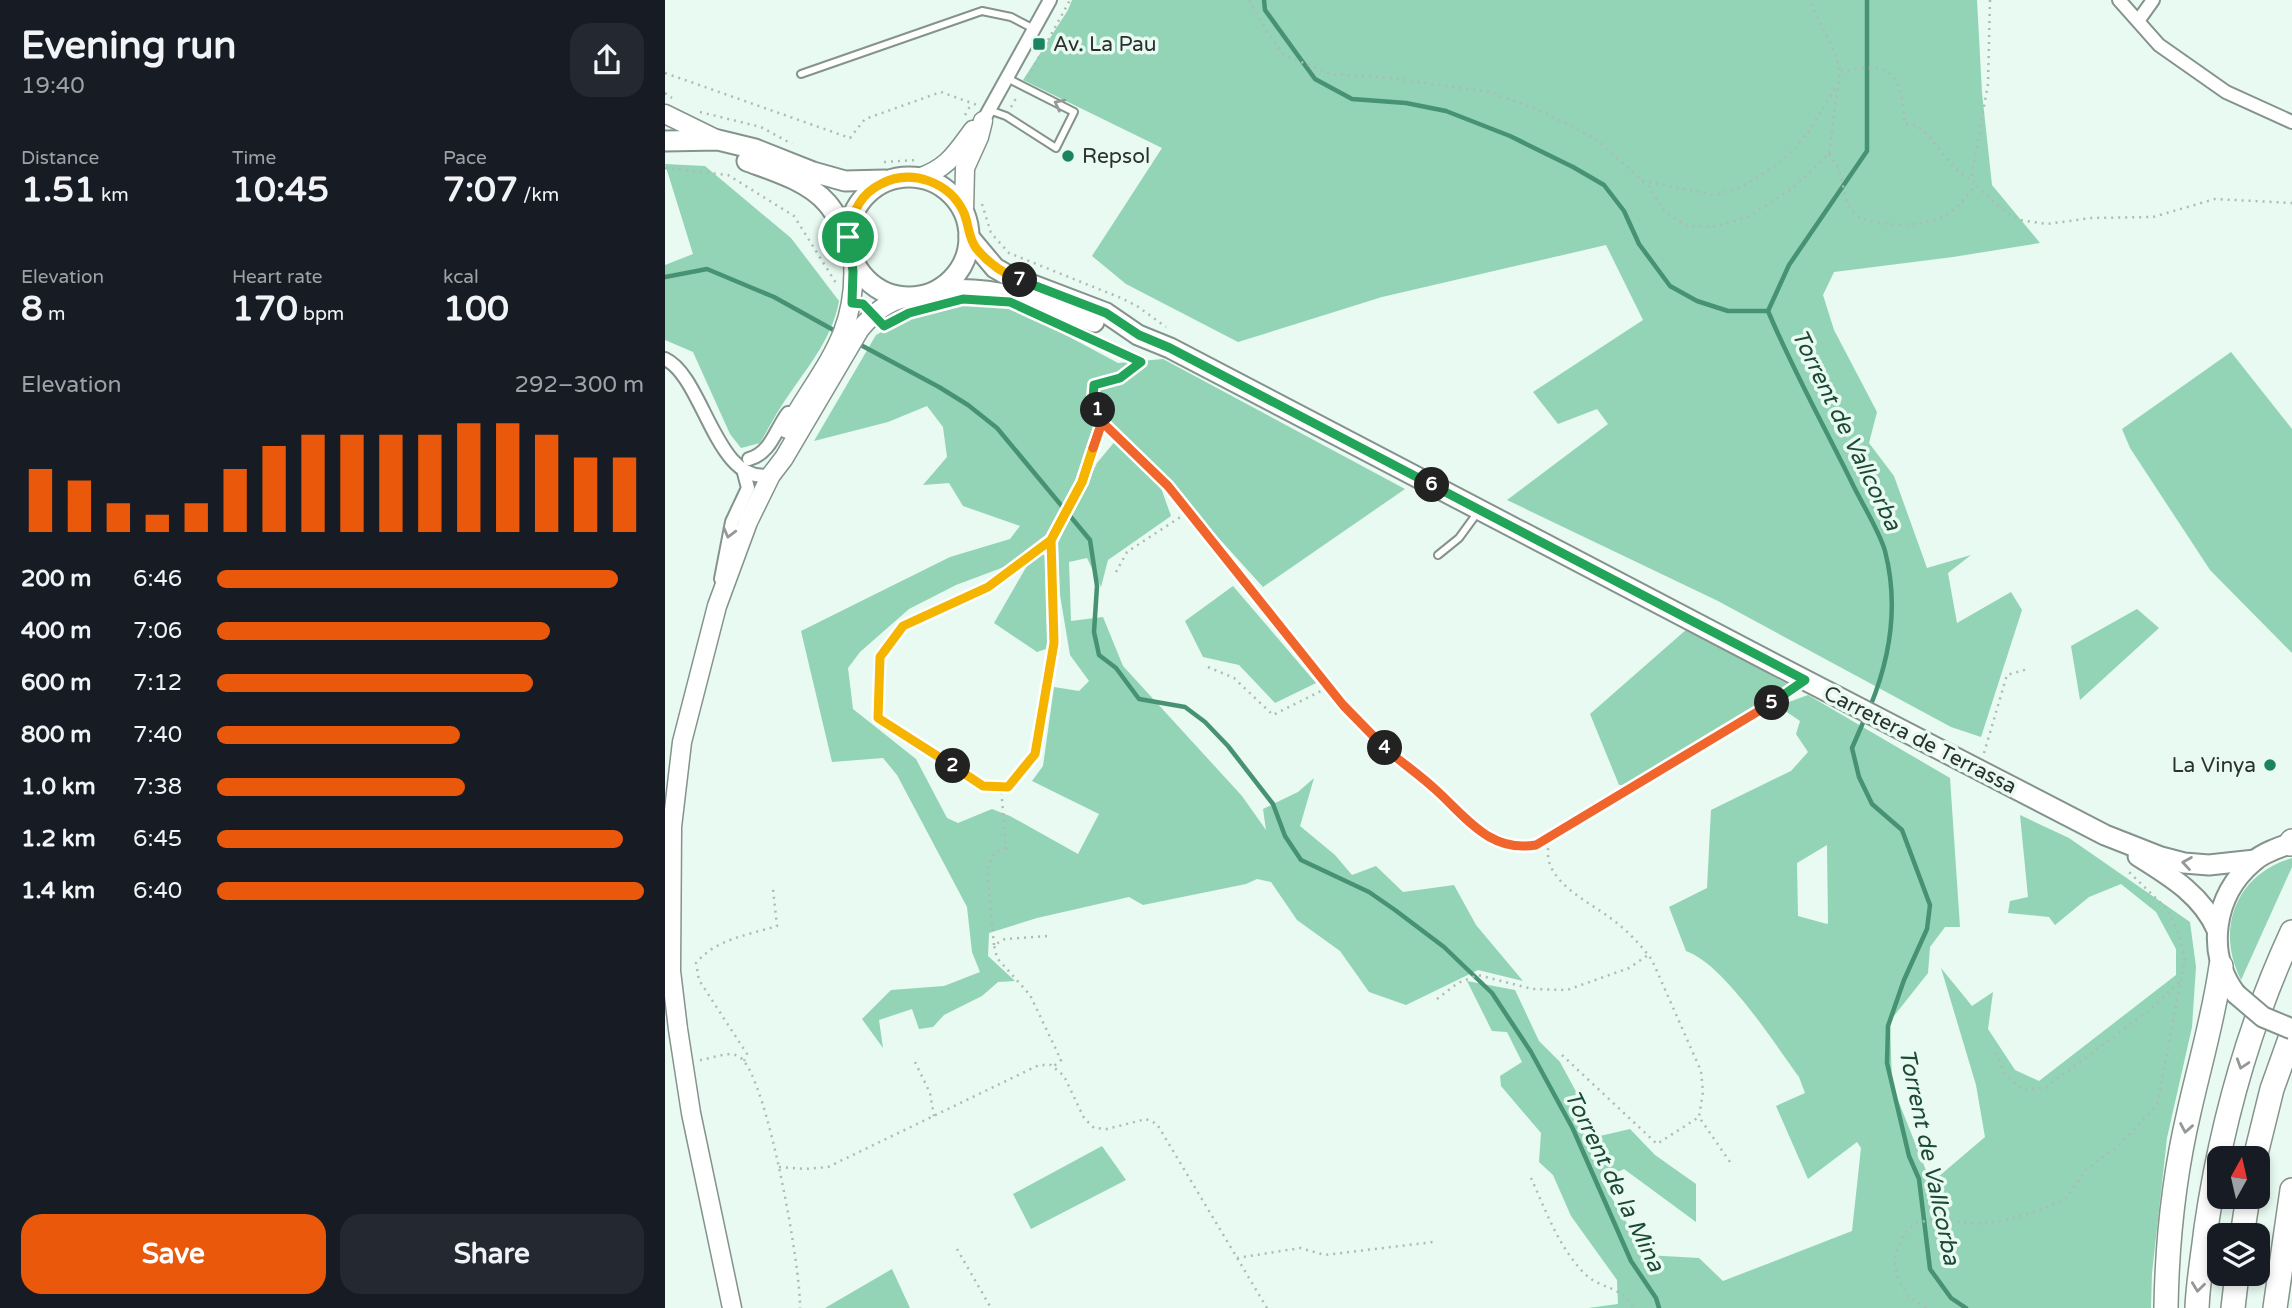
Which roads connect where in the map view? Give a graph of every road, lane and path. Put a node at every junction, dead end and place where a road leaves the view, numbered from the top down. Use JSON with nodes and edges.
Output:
{"nodes":[{"id":1,"x":1050,"y":0,"type":"edge"},
{"id":2,"x":1070,"y":0,"type":"edge"},
{"id":3,"x":1249,"y":0,"type":"edge"},
{"id":4,"x":1809,"y":0,"type":"edge"},
{"id":5,"x":1990,"y":0,"type":"edge"},
{"id":6,"x":2119,"y":0,"type":"edge"},
{"id":7,"x":2153,"y":0,"type":"edge"},
{"id":8,"x":2137,"y":21,"type":"junction"},
{"id":9,"x":1034,"y":29,"type":"junction"},
{"id":10,"x":1840,"y":71,"type":"junction"},
{"id":11,"x":665,"y":73,"type":"edge"},
{"id":12,"x":801,"y":74,"type":"dead end"},
{"id":13,"x":1007,"y":78,"type":"junction"},
{"id":14,"x":1839,"y":82,"type":"junction"},
{"id":15,"x":1023,"y":86,"type":"junction"},
{"id":16,"x":665,"y":93,"type":"edge"},
{"id":17,"x":972,"y":103,"type":"junction"},
{"id":18,"x":669,"y":107,"type":"edge"},
{"id":19,"x":697,"y":111,"type":"dead end"},
{"id":20,"x":986,"y":115,"type":"junction"},
{"id":21,"x":1006,"y":116,"type":"junction"},
{"id":22,"x":2292,"y":122,"type":"edge"},
{"id":23,"x":960,"y":123,"type":"dead end"},
{"id":24,"x":672,"y":140,"type":"edge"},
{"id":25,"x":718,"y":140,"type":"junction"},
{"id":26,"x":802,"y":149,"type":"dead end"},
{"id":27,"x":1829,"y":153,"type":"junction"},
{"id":28,"x":880,"y":162,"type":"dead end"},
{"id":29,"x":665,"y":168,"type":"edge"},
{"id":30,"x":918,"y":169,"type":"junction"},
{"id":31,"x":890,"y":180,"type":"junction"},
{"id":32,"x":1974,"y":180,"type":"junction"},
{"id":33,"x":1642,"y":181,"type":"junction"},
{"id":34,"x":1975,"y":185,"type":"junction"},
{"id":35,"x":980,"y":199,"type":"dead end"},
{"id":36,"x":2292,"y":203,"type":"edge"},
{"id":37,"x":964,"y":212,"type":"junction"},
{"id":38,"x":848,"y":237,"type":"junction"},
{"id":39,"x":969,"y":237,"type":"junction"},
{"id":40,"x":853,"y":260,"type":"junction"},
{"id":41,"x":937,"y":299,"type":"junction"},
{"id":42,"x":852,"y":303,"type":"junction"},
{"id":43,"x":907,"y":306,"type":"junction"},
{"id":44,"x":1137,"y":306,"type":"dead end"},
{"id":45,"x":1139,"y":335,"type":"junction"},
{"id":46,"x":1085,"y":336,"type":"dead end"},
{"id":47,"x":1162,"y":345,"type":"junction"},
{"id":48,"x":665,"y":359,"type":"edge"},
{"id":49,"x":1141,"y":362,"type":"junction"},
{"id":50,"x":811,"y":387,"type":"junction"},
{"id":51,"x":1102,"y":422,"type":"junction"},
{"id":52,"x":746,"y":464,"type":"junction"},
{"id":53,"x":765,"y":476,"type":"junction"},
{"id":54,"x":1479,"y":510,"type":"junction"},
{"id":55,"x":1188,"y":512,"type":"junction"},
{"id":56,"x":1051,"y":540,"type":"junction"},
{"id":57,"x":1438,"y":555,"type":"dead end"},
{"id":58,"x":1117,"y":572,"type":"dead end"},
{"id":59,"x":719,"y":601,"type":"junction"},
{"id":60,"x":1208,"y":667,"type":"dead end"},
{"id":61,"x":2028,"y":669,"type":"dead end"},
{"id":62,"x":1805,"y":680,"type":"junction"},
{"id":63,"x":1329,"y":687,"type":"junction"},
{"id":64,"x":1976,"y":751,"type":"dead end"},
{"id":65,"x":1001,"y":787,"type":"junction"},
{"id":66,"x":1553,"y":835,"type":"junction"},
{"id":67,"x":2105,"y":835,"type":"junction"},
{"id":68,"x":2291,"y":843,"type":"edge"},
{"id":69,"x":2122,"y":846,"type":"junction"},
{"id":70,"x":2255,"y":860,"type":"junction"},
{"id":71,"x":773,"y":889,"type":"dead end"},
{"id":72,"x":2217,"y":930,"type":"junction"},
{"id":73,"x":2292,"y":932,"type":"edge"},
{"id":74,"x":1047,"y":936,"type":"dead end"},
{"id":75,"x":994,"y":944,"type":"junction"},
{"id":76,"x":1648,"y":955,"type":"junction"},
{"id":77,"x":2221,"y":966,"type":"junction"},
{"id":78,"x":2182,"y":979,"type":"junction"},
{"id":79,"x":1437,"y":999,"type":"dead end"},
{"id":80,"x":2292,"y":1031,"type":"edge"},
{"id":81,"x":1996,"y":1053,"type":"dead end"},
{"id":82,"x":1562,"y":1055,"type":"dead end"},
{"id":83,"x":682,"y":1060,"type":"junction"},
{"id":84,"x":744,"y":1061,"type":"junction"},
{"id":85,"x":915,"y":1062,"type":"dead end"},
{"id":86,"x":1053,"y":1067,"type":"junction"},
{"id":87,"x":935,"y":1116,"type":"junction"},
{"id":88,"x":1699,"y":1116,"type":"junction"},
{"id":89,"x":2258,"y":1146,"type":"edge"},
{"id":90,"x":1730,"y":1162,"type":"dead end"},
{"id":91,"x":779,"y":1167,"type":"junction"},
{"id":92,"x":1531,"y":1178,"type":"dead end"},
{"id":93,"x":2292,"y":1190,"type":"edge"},
{"id":94,"x":1433,"y":1242,"type":"dead end"},
{"id":95,"x":957,"y":1250,"type":"dead end"},
{"id":96,"x":1237,"y":1258,"type":"junction"},
{"id":97,"x":2236,"y":1286,"type":"edge"},
{"id":98,"x":732,"y":1308,"type":"edge"},
{"id":99,"x":800,"y":1308,"type":"edge"},
{"id":100,"x":991,"y":1308,"type":"edge"},
{"id":101,"x":1267,"y":1308,"type":"edge"},
{"id":102,"x":1633,"y":1308,"type":"edge"},
{"id":103,"x":1926,"y":1308,"type":"edge"},
{"id":104,"x":2166,"y":1308,"type":"edge"},
{"id":105,"x":2197,"y":1308,"type":"edge"},
{"id":106,"x":2233,"y":1308,"type":"edge"},
{"id":107,"x":2274,"y":1308,"type":"edge"}],
"edges":[{"from":1,"to":9,"type":"street"},
{"from":2,"to":15,"type":"path"},
{"from":3,"to":33,"type":"path"},
{"from":4,"to":10,"type":"path"},
{"from":5,"to":32,"type":"path"},
{"from":6,"to":8,"type":"street"},
{"from":7,"to":8,"type":"street"},
{"from":8,"to":22,"type":"street"},
{"from":9,"to":12,"type":"lane"},
{"from":9,"to":13,"type":"street"},
{"from":10,"to":14,"type":"path"},
{"from":10,"to":32,"type":"path"},
{"from":11,"to":17,"type":"path"},
{"from":13,"to":15,"type":"lane"},
{"from":13,"to":20,"type":"street"},
{"from":14,"to":27,"type":"path"},
{"from":14,"to":33,"type":"path"},
{"from":15,"to":21,"type":"path"},
{"from":21,"to":15,"type":"lane","one_way":true},
{"from":16,"to":18,"type":"path"},
{"from":17,"to":20,"type":"path"},
{"from":17,"to":23,"type":"path"},
{"from":18,"to":25,"type":"street"},
{"from":19,"to":26,"type":"path"},
{"from":20,"to":21,"type":"lane"},
{"from":20,"to":30,"type":"street"},
{"from":20,"to":37,"type":"street"},
{"from":24,"to":25,"type":"main road"},
{"from":24,"to":38,"type":"main road"},
{"from":25,"to":31,"type":"main road"},
{"from":27,"to":33,"type":"path"},
{"from":27,"to":34,"type":"path"},
{"from":28,"to":30,"type":"path"},
{"from":29,"to":42,"type":"path"},
{"from":30,"to":31,"type":"main road"},
{"from":30,"to":37,"type":"main road"},
{"from":31,"to":38,"type":"main road"},
{"from":32,"to":34,"type":"path"},
{"from":34,"to":36,"type":"path"},
{"from":35,"to":44,"type":"path"},
{"from":37,"to":39,"type":"main road"},
{"from":38,"to":40,"type":"main road"},
{"from":39,"to":41,"type":"main road"},
{"from":39,"to":45,"type":"main road","name":"Carretera de Terrassa"},
{"from":40,"to":42,"type":"street"},
{"from":40,"to":43,"type":"main road"},
{"from":41,"to":43,"type":"path"},
{"from":41,"to":43,"type":"main road"},
{"from":41,"to":45,"type":"main road","name":"Carretera de Terrassa"},
{"from":42,"to":50,"type":"street"},
{"from":43,"to":53,"type":"street"},
{"from":45,"to":47,"type":"main road","name":"Carretera de Terrassa"},
{"from":46,"to":49,"type":"path"},
{"from":47,"to":49,"type":"path"},
{"from":47,"to":54,"type":"main road","name":"Carretera de Terrassa"},
{"from":48,"to":52,"type":"street"},
{"from":49,"to":51,"type":"path"},
{"from":50,"to":52,"type":"street"},
{"from":50,"to":53,"type":"street"},
{"from":51,"to":55,"type":"path"},
{"from":51,"to":56,"type":"path"},
{"from":52,"to":53,"type":"street"},
{"from":52,"to":59,"type":"street","one_way":true},
{"from":53,"to":59,"type":"street"},
{"from":54,"to":57,"type":"lane"},
{"from":54,"to":62,"type":"main road","name":"Carretera de Terrassa"},
{"from":55,"to":58,"type":"path"},
{"from":55,"to":63,"type":"path"},
{"from":56,"to":65,"type":"path"},
{"from":56,"to":65,"type":"path"},
{"from":59,"to":83,"type":"street"},
{"from":60,"to":63,"type":"path"},
{"from":61,"to":64,"type":"path"},
{"from":62,"to":66,"type":"path"},
{"from":62,"to":67,"type":"main road","name":"Carretera de Terrassa"},
{"from":63,"to":66,"type":"path"},
{"from":65,"to":75,"type":"path"},
{"from":66,"to":76,"type":"path"},
{"from":67,"to":69,"type":"main road","name":"Carretera de Terrassa"},
{"from":70,"to":67,"type":"main road","name":"Carretera de Terrassa","one_way":true},
{"from":68,"to":70,"type":"main road"},
{"from":69,"to":72,"type":"main road","name":"Carretera de Terrassa"},
{"from":69,"to":78,"type":"path"},
{"from":70,"to":72,"type":"main road"},
{"from":71,"to":84,"type":"path"},
{"from":72,"to":77,"type":"main road"},
{"from":73,"to":105,"type":"highway","one_way":true},
{"from":74,"to":75,"type":"path"},
{"from":75,"to":86,"type":"path"},
{"from":76,"to":79,"type":"path"},
{"from":76,"to":88,"type":"path"},
{"from":77,"to":80,"type":"main road","bridge":true},
{"from":77,"to":104,"type":"highway","one_way":true},
{"from":78,"to":81,"type":"path"},
{"from":78,"to":103,"type":"path"},
{"from":80,"to":89,"type":"highway"},
{"from":82,"to":88,"type":"path"},
{"from":83,"to":84,"type":"path"},
{"from":83,"to":98,"type":"street"},
{"from":84,"to":91,"type":"path"},
{"from":85,"to":87,"type":"path"},
{"from":86,"to":87,"type":"path"},
{"from":86,"to":96,"type":"path"},
{"from":87,"to":91,"type":"path"},
{"from":88,"to":90,"type":"path"},
{"from":91,"to":99,"type":"path"},
{"from":92,"to":102,"type":"path"},
{"from":93,"to":107,"type":"highway"},
{"from":94,"to":96,"type":"path"},
{"from":95,"to":100,"type":"path"},
{"from":96,"to":101,"type":"path"},
{"from":97,"to":106,"type":"highway"}]}
